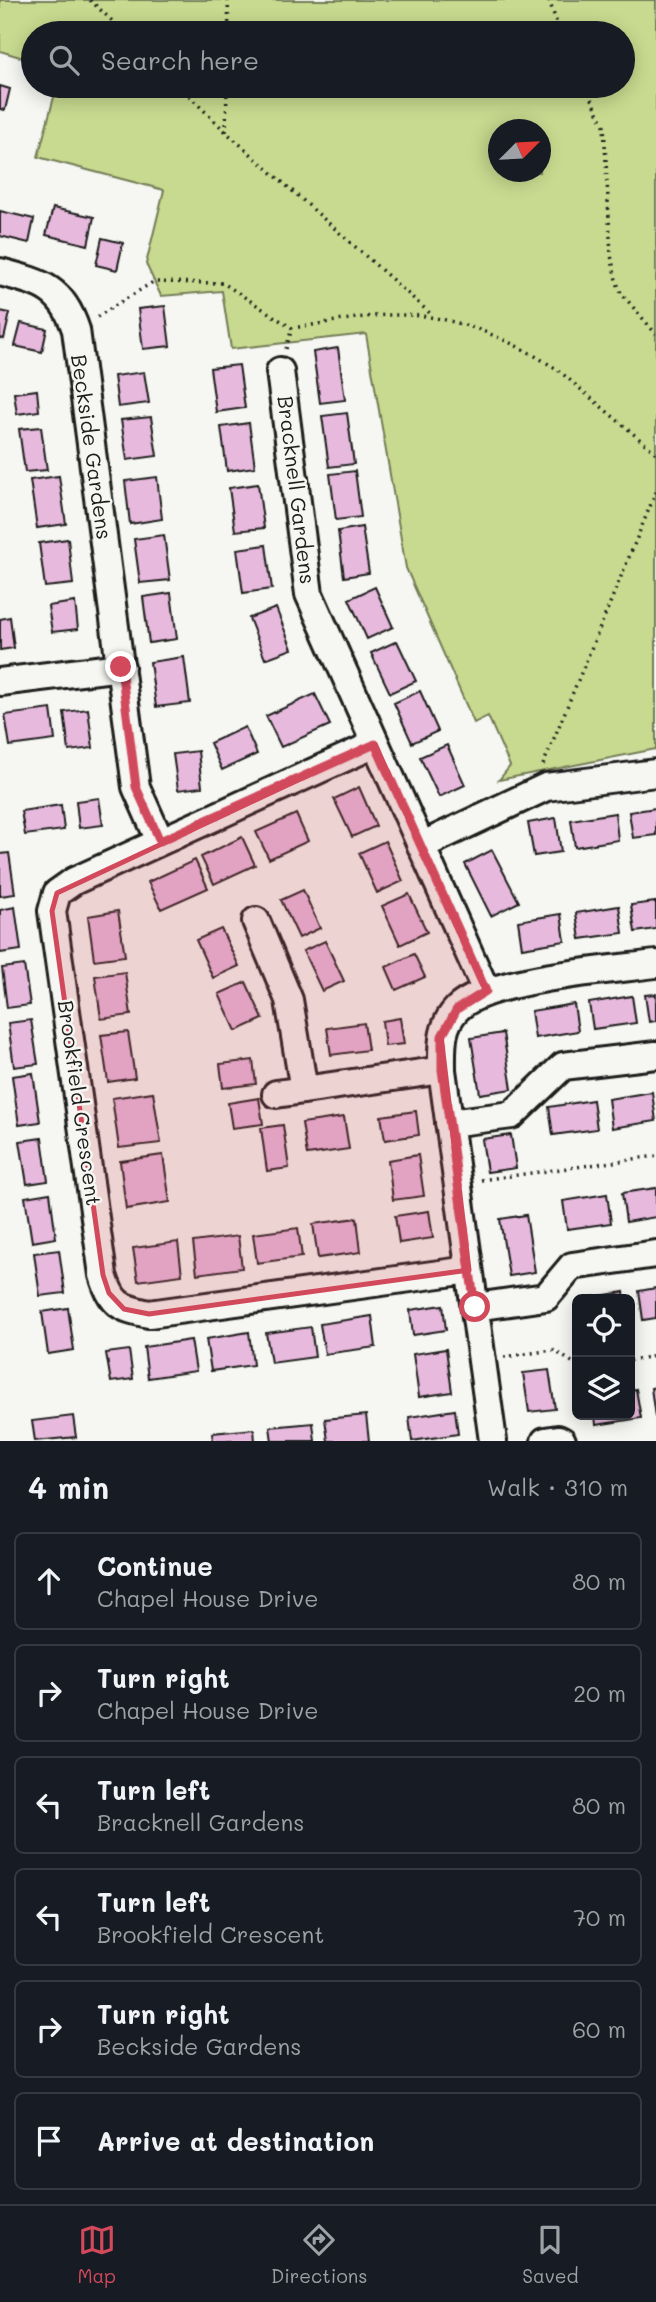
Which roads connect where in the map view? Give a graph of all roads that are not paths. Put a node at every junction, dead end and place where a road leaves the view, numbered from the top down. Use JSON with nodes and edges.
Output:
{"nodes":[{"id":1,"x":0,"y":272,"type":"edge"},
{"id":2,"x":280,"y":371,"type":"road end"},
{"id":3,"x":121,"y":667,"type":"junction"},
{"id":4,"x":0,"y":682,"type":"edge"},
{"id":5,"x":375,"y":744,"type":"junction"},
{"id":6,"x":656,"y":773,"type":"edge"},
{"id":7,"x":160,"y":841,"type":"junction"},
{"id":8,"x":421,"y":846,"type":"junction"},
{"id":9,"x":256,"y":921,"type":"dead end"},
{"id":10,"x":656,"y":964,"type":"edge"},
{"id":11,"x":486,"y":991,"type":"junction"},
{"id":12,"x":656,"y":1055,"type":"edge"},
{"id":13,"x":442,"y":1070,"type":"junction"},
{"id":14,"x":304,"y":1090,"type":"junction"},
{"id":15,"x":276,"y":1094,"type":"dead end"},
{"id":16,"x":449,"y":1123,"type":"junction"},
{"id":17,"x":656,"y":1254,"type":"edge"},
{"id":18,"x":469,"y":1270,"type":"junction"},
{"id":19,"x":475,"y":1307,"type":"junction"},
{"id":20,"x":493,"y":1441,"type":"edge"},
{"id":21,"x":545,"y":1441,"type":"edge"},
{"id":22,"x":562,"y":1441,"type":"edge"}],
"edges":[{"from":1,"to":3,"type":"street","name":"Beckside Gardens"},
{"from":2,"to":5,"type":"street","name":"Bracknell Gardens"},
{"from":3,"to":4,"type":"street"},
{"from":3,"to":7,"type":"street","name":"Beckside Gardens"},
{"from":5,"to":7,"type":"street","name":"Brookfield Crescent"},
{"from":5,"to":8,"type":"street","name":"Bracknell Gardens"},
{"from":6,"to":8,"type":"street"},
{"from":7,"to":18,"type":"street","name":"Brookfield Crescent"},
{"from":8,"to":11,"type":"street","name":"Bracknell Gardens"},
{"from":9,"to":14,"type":"street"},
{"from":10,"to":11,"type":"street"},
{"from":11,"to":13,"type":"street"},
{"from":12,"to":16,"type":"street"},
{"from":13,"to":14,"type":"street"},
{"from":13,"to":16,"type":"street"},
{"from":14,"to":15,"type":"street"},
{"from":16,"to":18,"type":"street"},
{"from":17,"to":19,"type":"street"},
{"from":18,"to":19,"type":"street"},
{"from":19,"to":20,"type":"street"},
{"from":21,"to":22,"type":"street"}]}
